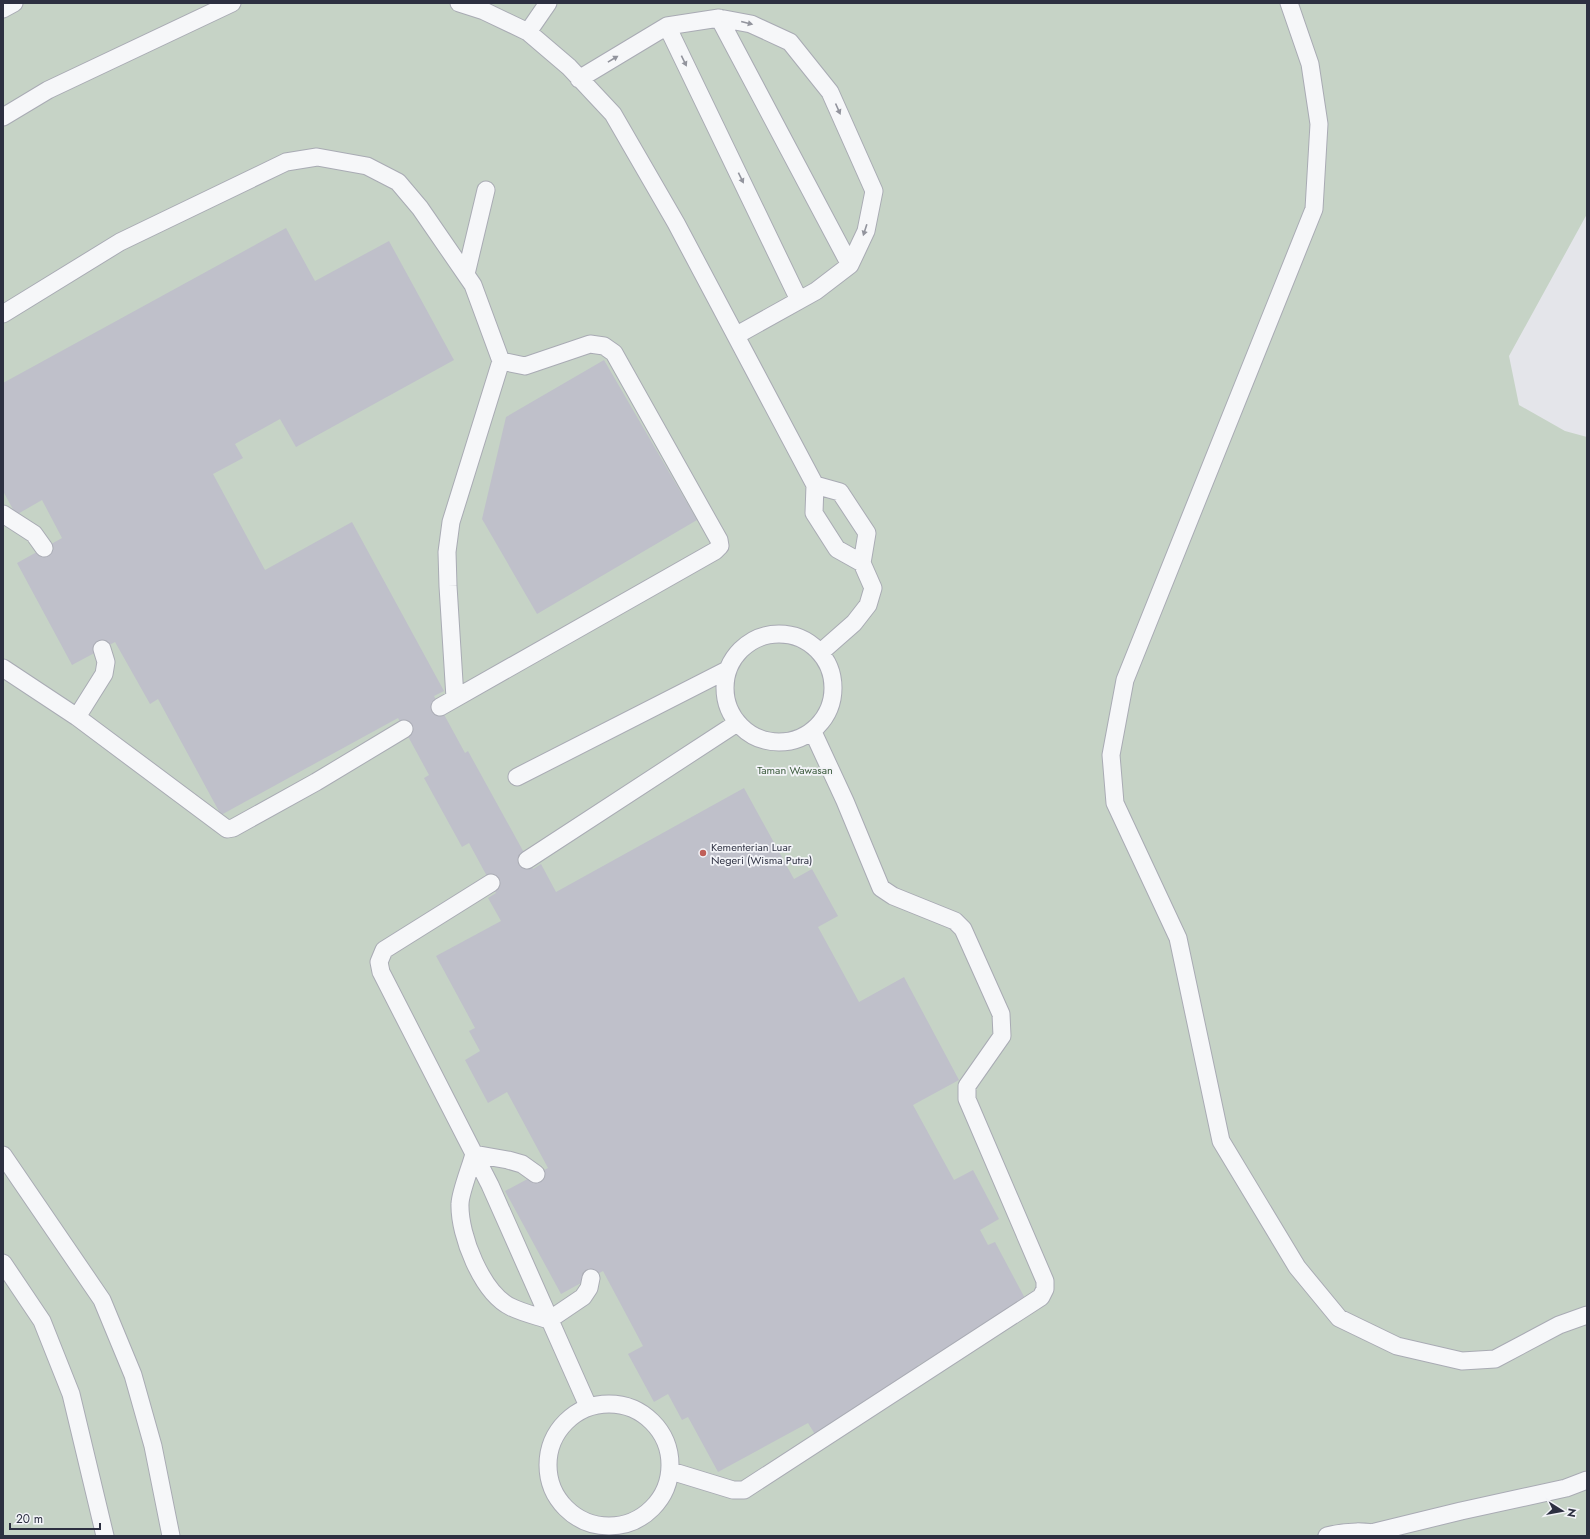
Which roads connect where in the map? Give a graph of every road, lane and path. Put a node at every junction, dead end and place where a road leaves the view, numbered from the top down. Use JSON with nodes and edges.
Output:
{"nodes":[{"id":1,"x":14,"y":3,"type":"edge"},
{"id":2,"x":232,"y":3,"type":"edge"},
{"id":3,"x":459,"y":3,"type":"edge"},
{"id":4,"x":548,"y":3,"type":"edge"},
{"id":5,"x":1289,"y":3,"type":"edge"},
{"id":6,"x":3,"y":9,"type":"edge"},
{"id":7,"x":719,"y":18,"type":"junction"},
{"id":8,"x":667,"y":26,"type":"junction"},
{"id":9,"x":528,"y":32,"type":"junction"},
{"id":10,"x":580,"y":79,"type":"junction"},
{"id":11,"x":3,"y":117,"type":"edge"},
{"id":12,"x":486,"y":190,"type":"dead end"},
{"id":13,"x":850,"y":265,"type":"junction"},
{"id":14,"x":466,"y":274,"type":"junction"},
{"id":15,"x":800,"y":300,"type":"junction"},
{"id":16,"x":3,"y":314,"type":"edge"},
{"id":17,"x":737,"y":335,"type":"junction"},
{"id":18,"x":501,"y":361,"type":"junction"},
{"id":19,"x":816,"y":485,"type":"junction"},
{"id":20,"x":3,"y":514,"type":"edge"},
{"id":21,"x":44,"y":548,"type":"dead end"},
{"id":22,"x":862,"y":563,"type":"junction"},
{"id":23,"x":102,"y":649,"type":"dead end"},
{"id":24,"x":821,"y":652,"type":"junction"},
{"id":25,"x":3,"y":668,"type":"edge"},
{"id":26,"x":727,"y":670,"type":"junction"},
{"id":27,"x":455,"y":698,"type":"junction"},
{"id":28,"x":440,"y":707,"type":"dead end"},
{"id":29,"x":77,"y":717,"type":"junction"},
{"id":30,"x":737,"y":723,"type":"junction"},
{"id":31,"x":404,"y":729,"type":"dead end"},
{"id":32,"x":813,"y":732,"type":"junction"},
{"id":33,"x":516,"y":777,"type":"dead end"},
{"id":34,"x":527,"y":860,"type":"dead end"},
{"id":35,"x":491,"y":883,"type":"dead end"},
{"id":36,"x":474,"y":1154,"type":"junction"},
{"id":37,"x":3,"y":1155,"type":"edge"},
{"id":38,"x":536,"y":1174,"type":"dead end"},
{"id":39,"x":3,"y":1263,"type":"edge"},
{"id":40,"x":591,"y":1278,"type":"dead end"},
{"id":41,"x":1587,"y":1315,"type":"edge"},
{"id":42,"x":549,"y":1320,"type":"junction"},
{"id":43,"x":588,"y":1406,"type":"junction"},
{"id":44,"x":672,"y":1471,"type":"junction"},
{"id":45,"x":1587,"y":1480,"type":"edge"},
{"id":46,"x":1380,"y":1534,"type":"edge"},
{"id":47,"x":105,"y":1536,"type":"edge"},
{"id":48,"x":171,"y":1536,"type":"edge"},
{"id":49,"x":1327,"y":1536,"type":"edge"}],
"edges":[{"from":1,"to":6,"type":"lane"},
{"from":2,"to":11,"type":"lane"},
{"from":3,"to":9,"type":"lane"},
{"from":4,"to":9,"type":"lane"},
{"from":5,"to":41,"type":"lane"},
{"from":7,"to":8,"type":"lane"},
{"from":7,"to":13,"type":"lane"},
{"from":7,"to":13,"type":"lane","one_way":true},
{"from":10,"to":8,"type":"lane","one_way":true},
{"from":8,"to":15,"type":"lane","one_way":true},
{"from":9,"to":10,"type":"lane"},
{"from":10,"to":17,"type":"lane"},
{"from":12,"to":14,"type":"lane"},
{"from":13,"to":15,"type":"lane"},
{"from":14,"to":16,"type":"lane"},
{"from":14,"to":18,"type":"lane"},
{"from":15,"to":17,"type":"lane"},
{"from":17,"to":19,"type":"lane"},
{"from":18,"to":27,"type":"lane"},
{"from":18,"to":27,"type":"lane"},
{"from":19,"to":22,"type":"lane"},
{"from":19,"to":22,"type":"lane"},
{"from":20,"to":21,"type":"lane"},
{"from":22,"to":24,"type":"lane"},
{"from":23,"to":29,"type":"lane"},
{"from":24,"to":26,"type":"lane"},
{"from":24,"to":32,"type":"lane"},
{"from":25,"to":29,"type":"lane"},
{"from":26,"to":30,"type":"lane"},
{"from":26,"to":33,"type":"lane"},
{"from":27,"to":28,"type":"lane"},
{"from":29,"to":31,"type":"lane"},
{"from":30,"to":32,"type":"lane"},
{"from":30,"to":34,"type":"lane"},
{"from":32,"to":44,"type":"lane"},
{"from":35,"to":36,"type":"lane"},
{"from":36,"to":38,"type":"lane"},
{"from":36,"to":42,"type":"lane"},
{"from":36,"to":42,"type":"lane"},
{"from":37,"to":48,"type":"lane"},
{"from":39,"to":47,"type":"lane"},
{"from":40,"to":42,"type":"lane"},
{"from":42,"to":43,"type":"lane"},
{"from":43,"to":44,"type":"lane"},
{"from":43,"to":44,"type":"lane"},
{"from":45,"to":46,"type":"lane"},
{"from":46,"to":49,"type":"lane"}]}
